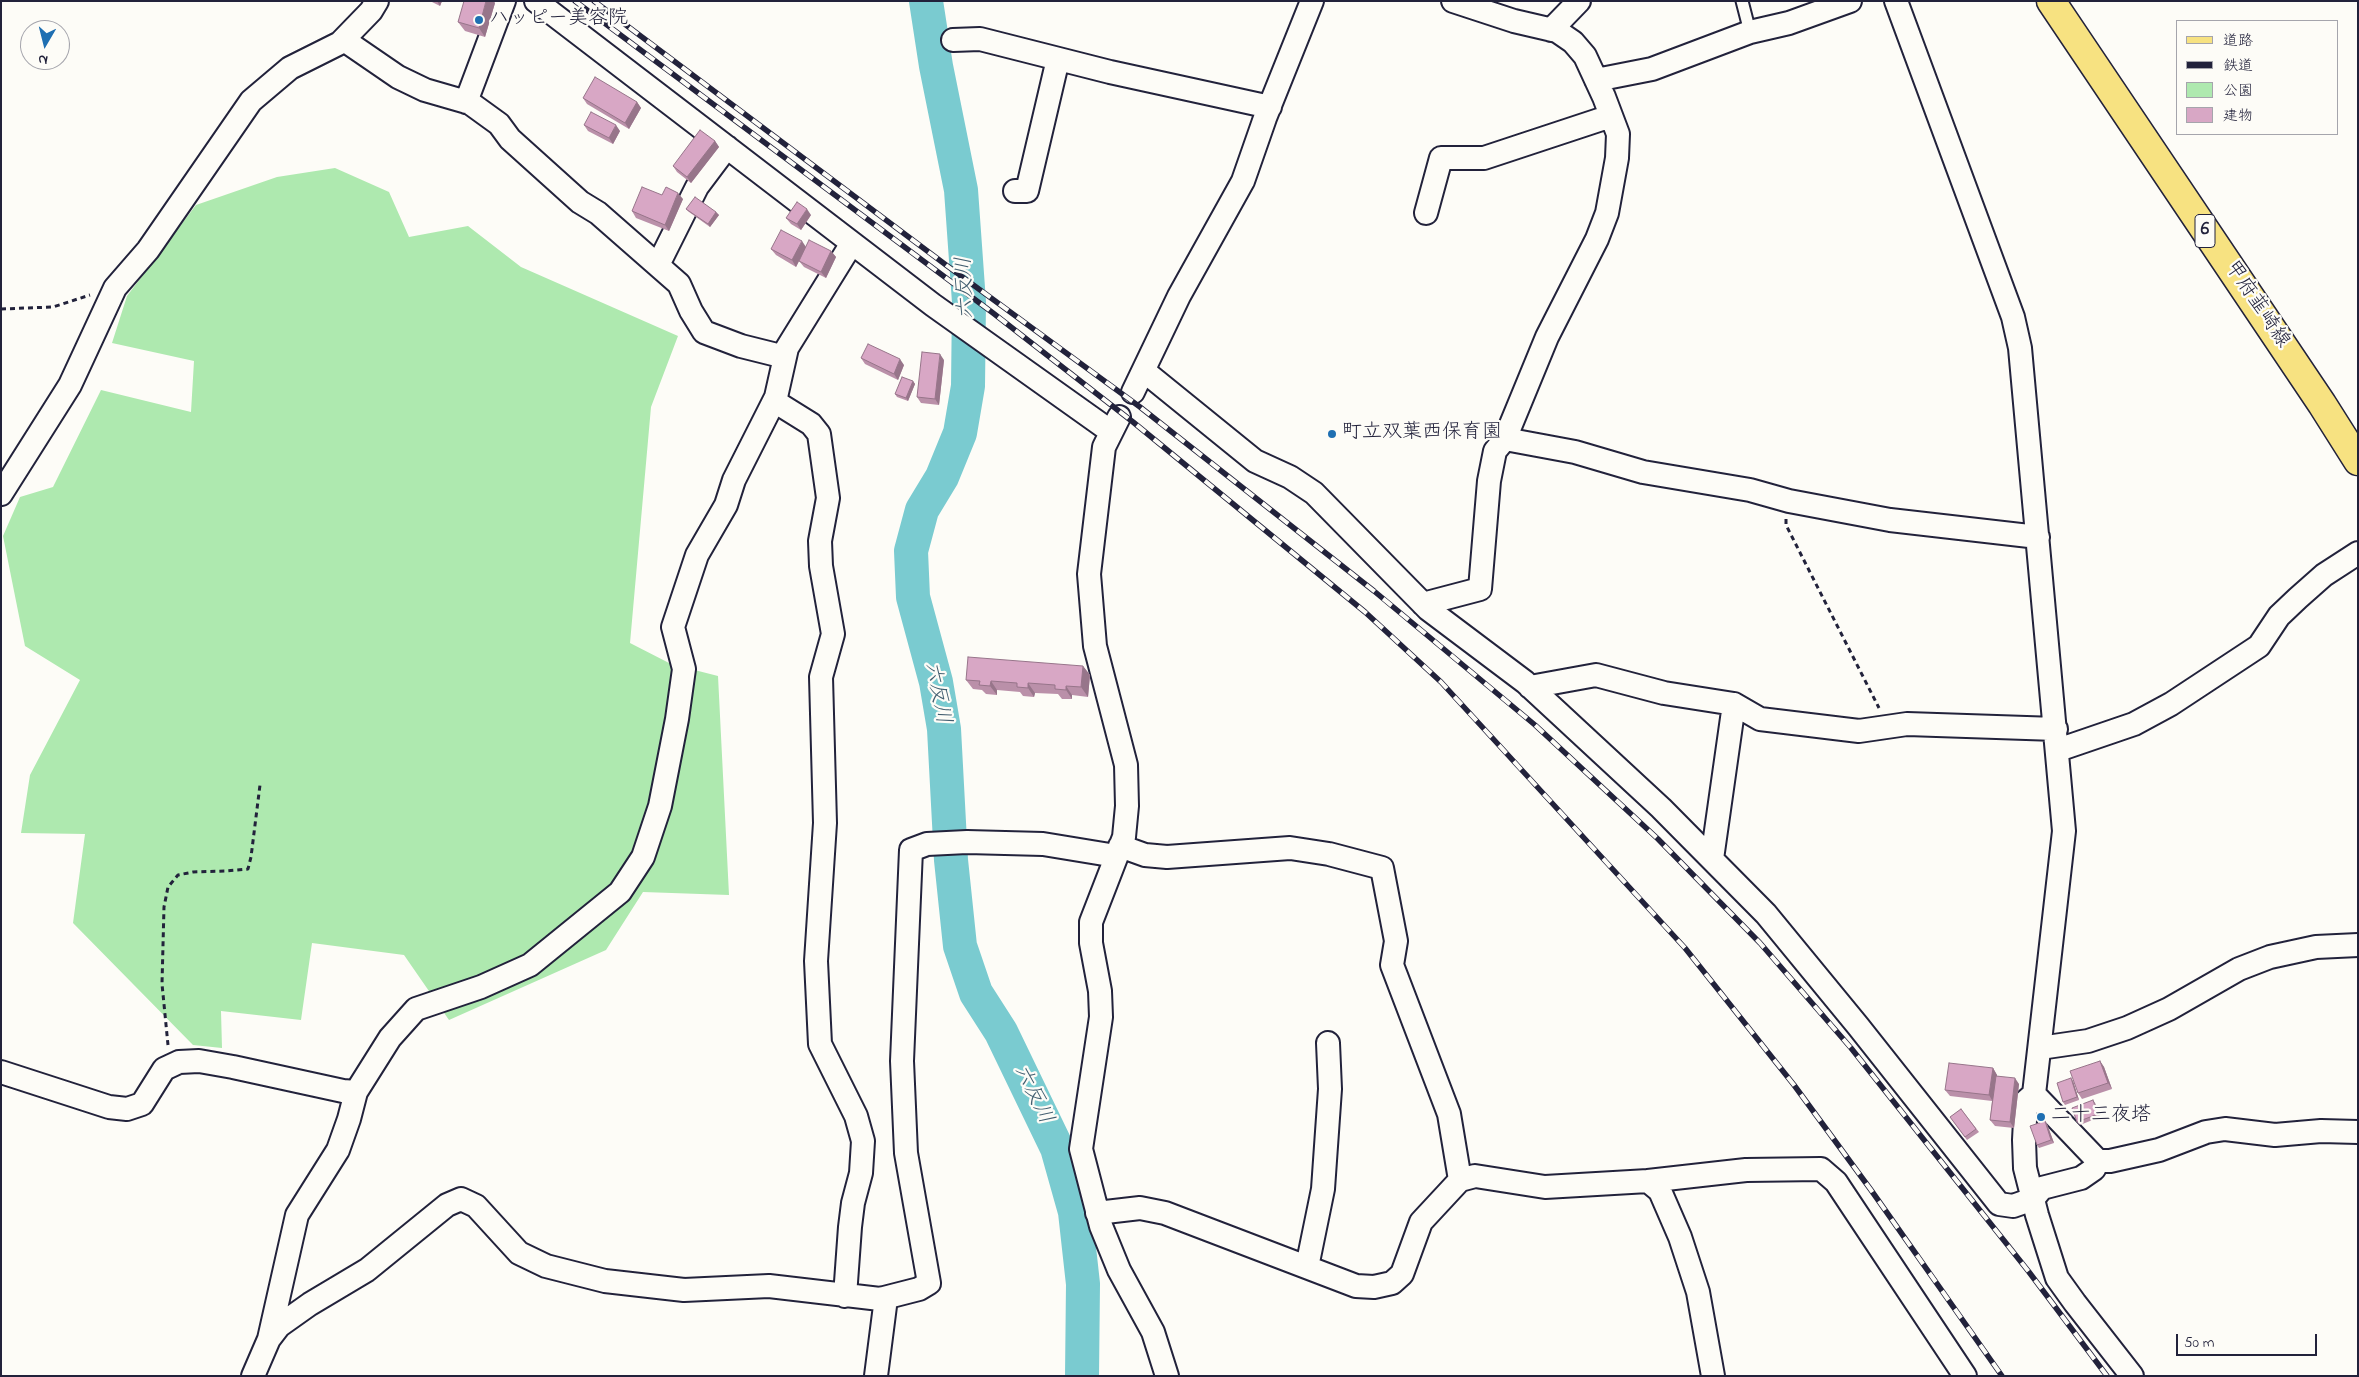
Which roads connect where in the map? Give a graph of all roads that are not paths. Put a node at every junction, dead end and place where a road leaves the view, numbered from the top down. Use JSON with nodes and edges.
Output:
{"nodes":[{"id":1,"x":377,"y":1,"type":"edge"},
{"id":2,"x":504,"y":1,"type":"edge"},
{"id":3,"x":536,"y":1,"type":"edge"},
{"id":4,"x":1312,"y":1,"type":"edge"},
{"id":5,"x":1453,"y":1,"type":"edge"},
{"id":6,"x":1579,"y":1,"type":"edge"},
{"id":7,"x":1742,"y":1,"type":"edge"},
{"id":8,"x":1850,"y":1,"type":"edge"},
{"id":9,"x":1896,"y":1,"type":"edge"},
{"id":10,"x":2051,"y":1,"type":"edge"},
{"id":11,"x":1551,"y":30,"type":"junction"},
{"id":12,"x":1750,"y":32,"type":"junction"},
{"id":13,"x":344,"y":40,"type":"junction"},
{"id":14,"x":952,"y":40,"type":"dead end"},
{"id":15,"x":1058,"y":59,"type":"junction"},
{"id":16,"x":1596,"y":80,"type":"junction"},
{"id":17,"x":466,"y":102,"type":"junction"},
{"id":18,"x":1270,"y":107,"type":"junction"},
{"id":19,"x":1611,"y":116,"type":"junction"},
{"id":20,"x":727,"y":147,"type":"junction"},
{"id":21,"x":1015,"y":192,"type":"dead end"},
{"id":22,"x":1426,"y":213,"type":"dead end"},
{"id":23,"x":852,"y":242,"type":"junction"},
{"id":24,"x":658,"y":266,"type":"junction"},
{"id":25,"x":785,"y":357,"type":"junction"},
{"id":26,"x":1144,"y":371,"type":"junction"},
{"id":27,"x":1133,"y":392,"type":"dead end"},
{"id":28,"x":774,"y":401,"type":"junction"},
{"id":29,"x":1505,"y":439,"type":"junction"},
{"id":30,"x":2358,"y":461,"type":"edge"},
{"id":31,"x":1,"y":494,"type":"edge"},
{"id":32,"x":2038,"y":537,"type":"junction"},
{"id":33,"x":2358,"y":553,"type":"edge"},
{"id":34,"x":1423,"y":604,"type":"junction"},
{"id":35,"x":1530,"y":687,"type":"junction"},
{"id":36,"x":1734,"y":704,"type":"junction"},
{"id":37,"x":2057,"y":739,"type":"junction"},
{"id":38,"x":1118,"y":851,"type":"junction"},
{"id":39,"x":1712,"y":860,"type":"junction"},
{"id":40,"x":2358,"y":945,"type":"edge"},
{"id":41,"x":1328,"y":1043,"type":"dead end"},
{"id":42,"x":2040,"y":1048,"type":"junction"},
{"id":43,"x":1,"y":1072,"type":"edge"},
{"id":44,"x":356,"y":1092,"type":"junction"},
{"id":45,"x":2034,"y":1094,"type":"junction"},
{"id":46,"x":2358,"y":1132,"type":"edge"},
{"id":47,"x":2098,"y":1161,"type":"junction"},
{"id":48,"x":1460,"y":1180,"type":"junction"},
{"id":49,"x":1648,"y":1181,"type":"junction"},
{"id":50,"x":2033,"y":1199,"type":"junction"},
{"id":51,"x":1097,"y":1213,"type":"junction"},
{"id":52,"x":1307,"y":1267,"type":"junction"},
{"id":53,"x":845,"y":1296,"type":"junction"},
{"id":54,"x":886,"y":1298,"type":"junction"},
{"id":55,"x":269,"y":1339,"type":"junction"},
{"id":56,"x":253,"y":1376,"type":"edge"},
{"id":57,"x":876,"y":1376,"type":"edge"},
{"id":58,"x":1167,"y":1376,"type":"edge"},
{"id":59,"x":1713,"y":1376,"type":"edge"},
{"id":60,"x":1965,"y":1376,"type":"edge"},
{"id":61,"x":2132,"y":1376,"type":"edge"}],
"edges":[{"from":1,"to":13,"type":"street"},
{"from":2,"to":17,"type":"street"},
{"from":3,"to":20,"type":"street"},
{"from":4,"to":18,"type":"street"},
{"from":5,"to":11,"type":"street"},
{"from":6,"to":11,"type":"street"},
{"from":7,"to":12,"type":"lane"},
{"from":8,"to":12,"type":"street"},
{"from":9,"to":32,"type":"street"},
{"from":10,"to":30,"type":"main road","name":"甲府韮崎線","number":"6"},
{"from":11,"to":16,"type":"street"},
{"from":12,"to":16,"type":"street"},
{"from":13,"to":17,"type":"street"},
{"from":13,"to":31,"type":"street"},
{"from":14,"to":15,"type":"street"},
{"from":15,"to":18,"type":"street"},
{"from":15,"to":21,"type":"street"},
{"from":16,"to":19,"type":"street"},
{"from":17,"to":24,"type":"street"},
{"from":18,"to":26,"type":"street"},
{"from":19,"to":22,"type":"street"},
{"from":19,"to":29,"type":"street"},
{"from":20,"to":23,"type":"street"},
{"from":20,"to":24,"type":"street"},
{"from":23,"to":25,"type":"street"},
{"from":23,"to":38,"type":"street"},
{"from":24,"to":25,"type":"street"},
{"from":25,"to":28,"type":"street"},
{"from":26,"to":27,"type":"street"},
{"from":26,"to":34,"type":"street"},
{"from":28,"to":44,"type":"street"},
{"from":28,"to":53,"type":"street"},
{"from":29,"to":32,"type":"street"},
{"from":29,"to":34,"type":"street"},
{"from":32,"to":37,"type":"street"},
{"from":33,"to":37,"type":"street"},
{"from":34,"to":35,"type":"street"},
{"from":35,"to":36,"type":"street"},
{"from":35,"to":39,"type":"street"},
{"from":36,"to":37,"type":"street"},
{"from":36,"to":39,"type":"street"},
{"from":37,"to":42,"type":"street"},
{"from":38,"to":48,"type":"street"},
{"from":38,"to":51,"type":"street"},
{"from":38,"to":54,"type":"street"},
{"from":39,"to":50,"type":"street"},
{"from":40,"to":42,"type":"street"},
{"from":41,"to":52,"type":"street"},
{"from":42,"to":45,"type":"street"},
{"from":43,"to":44,"type":"street"},
{"from":44,"to":55,"type":"street"},
{"from":45,"to":47,"type":"street"},
{"from":45,"to":50,"type":"street"},
{"from":46,"to":47,"type":"street"},
{"from":47,"to":50,"type":"street"},
{"from":48,"to":49,"type":"street"},
{"from":48,"to":52,"type":"street"},
{"from":49,"to":59,"type":"street"},
{"from":49,"to":60,"type":"street"},
{"from":50,"to":61,"type":"street"},
{"from":51,"to":52,"type":"street"},
{"from":51,"to":58,"type":"street"},
{"from":53,"to":54,"type":"street"},
{"from":53,"to":55,"type":"street"},
{"from":54,"to":57,"type":"street"},
{"from":55,"to":56,"type":"street"}]}
